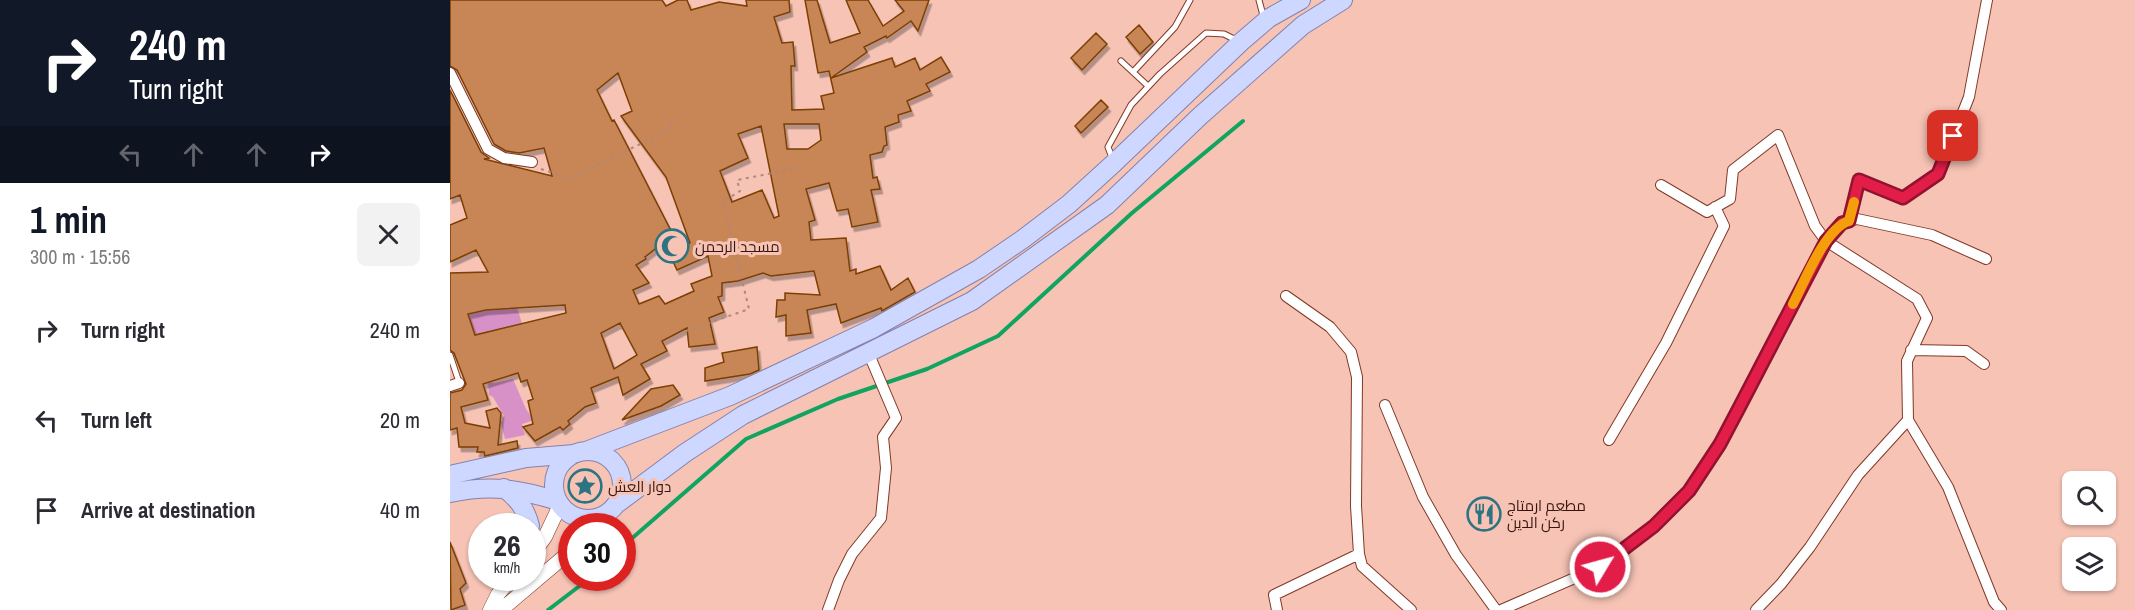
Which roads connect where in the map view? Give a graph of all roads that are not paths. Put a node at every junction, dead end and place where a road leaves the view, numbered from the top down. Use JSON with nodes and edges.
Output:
{"nodes":[{"id":1,"x":1190,"y":0,"type":"edge"},
{"id":2,"x":1259,"y":0,"type":"edge"},
{"id":3,"x":1301,"y":0,"type":"edge"},
{"id":4,"x":1343,"y":0,"type":"edge"},
{"id":5,"x":1987,"y":0,"type":"edge"},
{"id":6,"x":1265,"y":21,"type":"junction"},
{"id":7,"x":1240,"y":42,"type":"junction"},
{"id":8,"x":1121,"y":61,"type":"dead end"},
{"id":9,"x":1133,"y":72,"type":"junction"},
{"id":10,"x":450,"y":73,"type":"edge"},
{"id":11,"x":1148,"y":86,"type":"junction"},
{"id":12,"x":532,"y":162,"type":"road end"},
{"id":13,"x":1114,"y":163,"type":"junction"},
{"id":14,"x":1661,"y":185,"type":"dead end"},
{"id":15,"x":1715,"y":207,"type":"junction"},
{"id":16,"x":1849,"y":221,"type":"junction"},
{"id":17,"x":1826,"y":241,"type":"junction"},
{"id":18,"x":1986,"y":259,"type":"dead end"},
{"id":19,"x":1286,"y":296,"type":"dead end"},
{"id":20,"x":1911,"y":351,"type":"junction"},
{"id":21,"x":868,"y":352,"type":"junction"},
{"id":22,"x":450,"y":356,"type":"edge"},
{"id":23,"x":1984,"y":363,"type":"dead end"},
{"id":24,"x":455,"y":384,"type":"edge"},
{"id":25,"x":1385,"y":405,"type":"dead end"},
{"id":26,"x":1908,"y":420,"type":"junction"},
{"id":27,"x":1609,"y":440,"type":"dead end"},
{"id":28,"x":580,"y":452,"type":"junction"},
{"id":29,"x":450,"y":475,"type":"edge"},
{"id":30,"x":504,"y":488,"type":"junction"},
{"id":31,"x":450,"y":493,"type":"edge"},
{"id":32,"x":559,"y":503,"type":"junction"},
{"id":33,"x":618,"y":503,"type":"junction"},
{"id":34,"x":527,"y":513,"type":"edge"},
{"id":35,"x":570,"y":513,"type":"edge"},
{"id":36,"x":607,"y":513,"type":"edge"},
{"id":37,"x":546,"y":535,"type":"edge"},
{"id":38,"x":1359,"y":554,"type":"junction"},
{"id":39,"x":558,"y":562,"type":"edge"},
{"id":40,"x":501,"y":591,"type":"edge"},
{"id":41,"x":1994,"y":607,"type":"edge"},
{"id":42,"x":490,"y":610,"type":"edge"},
{"id":43,"x":501,"y":610,"type":"edge"},
{"id":44,"x":828,"y":610,"type":"edge"},
{"id":45,"x":1278,"y":610,"type":"edge"},
{"id":46,"x":1411,"y":610,"type":"edge"},
{"id":47,"x":1496,"y":610,"type":"edge"},
{"id":48,"x":1501,"y":610,"type":"edge"},
{"id":49,"x":1756,"y":610,"type":"edge"}],
"edges":[{"from":1,"to":9,"type":"lane"},
{"from":2,"to":6,"type":"lane"},
{"from":3,"to":6,"type":"main road"},
{"from":4,"to":21,"type":"main road"},
{"from":5,"to":16,"type":"street"},
{"from":6,"to":7,"type":"main road"},
{"from":7,"to":11,"type":"lane"},
{"from":7,"to":13,"type":"main road"},
{"from":8,"to":9,"type":"lane"},
{"from":9,"to":11,"type":"lane"},
{"from":10,"to":12,"type":"street"},
{"from":11,"to":13,"type":"lane"},
{"from":13,"to":28,"type":"main road"},
{"from":14,"to":15,"type":"street"},
{"from":15,"to":17,"type":"street"},
{"from":15,"to":27,"type":"street"},
{"from":16,"to":17,"type":"street"},
{"from":16,"to":18,"type":"street"},
{"from":17,"to":20,"type":"street"},
{"from":17,"to":48,"type":"street"},
{"from":19,"to":38,"type":"street"},
{"from":20,"to":23,"type":"street"},
{"from":20,"to":26,"type":"street"},
{"from":21,"to":33,"type":"main road"},
{"from":21,"to":44,"type":"street"},
{"from":22,"to":24,"type":"lane"},
{"from":25,"to":47,"type":"street"},
{"from":26,"to":41,"type":"street"},
{"from":26,"to":49,"type":"street"},
{"from":28,"to":29,"type":"main road"},
{"from":28,"to":32,"type":"main road"},
{"from":28,"to":33,"type":"main road"},
{"from":30,"to":31,"type":"main road"},
{"from":30,"to":32,"type":"main road"},
{"from":30,"to":34,"type":"main road"},
{"from":32,"to":35,"type":"main road"},
{"from":32,"to":37,"type":"street"},
{"from":33,"to":36,"type":"main road"},
{"from":38,"to":45,"type":"street"},
{"from":38,"to":46,"type":"street"},
{"from":39,"to":43,"type":"street"},
{"from":40,"to":42,"type":"street"}]}
